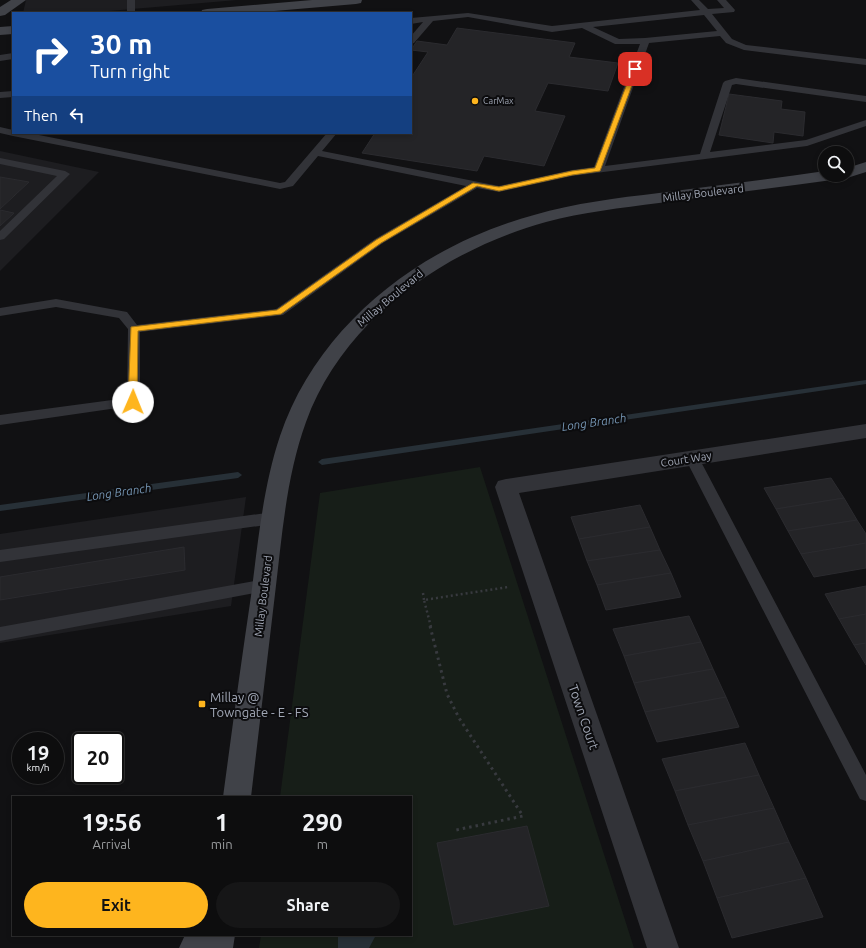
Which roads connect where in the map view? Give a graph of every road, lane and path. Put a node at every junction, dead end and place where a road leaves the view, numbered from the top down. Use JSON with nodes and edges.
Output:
{"nodes":[{"id":1,"x":20,"y":0,"type":"edge"},
{"id":2,"x":131,"y":0,"type":"edge"},
{"id":3,"x":348,"y":0,"type":"edge"},
{"id":4,"x":695,"y":0,"type":"edge"},
{"id":5,"x":721,"y":0,"type":"edge"},
{"id":6,"x":0,"y":12,"type":"edge"},
{"id":7,"x":131,"y":12,"type":"edge"},
{"id":8,"x":218,"y":12,"type":"edge"},
{"id":9,"x":706,"y":12,"type":"junction"},
{"id":10,"x":430,"y":19,"type":"junction"},
{"id":11,"x":412,"y":21,"type":"edge"},
{"id":12,"x":584,"y":26,"type":"junction"},
{"id":13,"x":12,"y":30,"type":"edge"},
{"id":14,"x":0,"y":31,"type":"edge"},
{"id":15,"x":723,"y":33,"type":"junction"},
{"id":16,"x":412,"y":40,"type":"edge"},
{"id":17,"x":645,"y":41,"type":"junction"},
{"id":18,"x":12,"y":56,"type":"edge"},
{"id":19,"x":0,"y":58,"type":"edge"},
{"id":20,"x":866,"y":62,"type":"edge"},
{"id":21,"x":12,"y":94,"type":"edge"},
{"id":22,"x":0,"y":95,"type":"edge"},
{"id":23,"x":866,"y":99,"type":"edge"},
{"id":24,"x":866,"y":123,"type":"edge"},
{"id":25,"x":0,"y":130,"type":"edge"},
{"id":26,"x":12,"y":133,"type":"edge"},
{"id":27,"x":18,"y":134,"type":"edge"},
{"id":28,"x":331,"y":134,"type":"edge"},
{"id":29,"x":315,"y":153,"type":"junction"},
{"id":30,"x":704,"y":156,"type":"junction"},
{"id":31,"x":0,"y":161,"type":"edge"},
{"id":32,"x":866,"y":167,"type":"edge"},
{"id":33,"x":598,"y":170,"type":"junction"},
{"id":34,"x":854,"y":171,"type":"edge"},
{"id":35,"x":818,"y":177,"type":"edge"},
{"id":36,"x":476,"y":184,"type":"junction"},
{"id":37,"x":0,"y":237,"type":"edge"},
{"id":38,"x":0,"y":312,"type":"edge"},
{"id":39,"x":134,"y":329,"type":"junction"},
{"id":40,"x":0,"y":420,"type":"edge"},
{"id":41,"x":865,"y":433,"type":"edge"},
{"id":42,"x":692,"y":458,"type":"junction"},
{"id":43,"x":506,"y":487,"type":"joint"},
{"id":44,"x":273,"y":518,"type":"junction"},
{"id":45,"x":0,"y":556,"type":"edge"},
{"id":46,"x":265,"y":585,"type":"junction"},
{"id":47,"x":508,"y":587,"type":"dead end"},
{"id":48,"x":423,"y":593,"type":"dead end"},
{"id":49,"x":424,"y":600,"type":"junction"},
{"id":50,"x":0,"y":634,"type":"edge"},
{"id":51,"x":866,"y":793,"type":"edge"},
{"id":52,"x":237,"y":796,"type":"edge"},
{"id":53,"x":456,"y":830,"type":"dead end"},
{"id":54,"x":201,"y":936,"type":"edge"},
{"id":55,"x":219,"y":936,"type":"edge"},
{"id":56,"x":195,"y":948,"type":"edge"},
{"id":57,"x":217,"y":948,"type":"edge"},
{"id":58,"x":663,"y":948,"type":"edge"}],
"edges":[{"from":1,"to":6,"type":"street"},
{"from":2,"to":7,"type":"lane"},
{"from":3,"to":8,"type":"street"},
{"from":4,"to":9,"type":"lane"},
{"from":5,"to":9,"type":"lane"},
{"from":9,"to":12,"type":"lane"},
{"from":9,"to":15,"type":"lane"},
{"from":10,"to":11,"type":"lane"},
{"from":10,"to":12,"type":"lane"},
{"from":10,"to":16,"type":"lane"},
{"from":12,"to":17,"type":"lane"},
{"from":13,"to":14,"type":"street"},
{"from":15,"to":17,"type":"lane"},
{"from":15,"to":20,"type":"lane"},
{"from":17,"to":33,"type":"lane"},
{"from":18,"to":19,"type":"lane"},
{"from":21,"to":22,"type":"lane"},
{"from":23,"to":30,"type":"lane"},
{"from":24,"to":30,"type":"lane"},
{"from":25,"to":26,"type":"lane"},
{"from":27,"to":29,"type":"lane"},
{"from":28,"to":29,"type":"lane"},
{"from":29,"to":36,"type":"lane"},
{"from":30,"to":33,"type":"lane"},
{"from":31,"to":37,"type":"lane"},
{"from":32,"to":34,"type":"street"},
{"from":33,"to":36,"type":"lane"},
{"from":35,"to":44,"type":"street","name":"Millay Boulevard"},
{"from":36,"to":39,"type":"lane"},
{"from":38,"to":39,"type":"lane"},
{"from":39,"to":40,"type":"lane"},
{"from":41,"to":42,"type":"street","name":"Court Way"},
{"from":42,"to":43,"type":"street","name":"Court Way"},
{"from":42,"to":51,"type":"lane"},
{"from":43,"to":58,"type":"street","name":"Town Court"},
{"from":44,"to":45,"type":"lane"},
{"from":44,"to":46,"type":"street","name":"Millay Boulevard"},
{"from":46,"to":50,"type":"lane"},
{"from":46,"to":52,"type":"street","name":"Millay Boulevard"},
{"from":47,"to":49,"type":"path"},
{"from":48,"to":49,"type":"path"},
{"from":49,"to":53,"type":"path"},
{"from":54,"to":56,"type":"street"},
{"from":55,"to":57,"type":"street"}]}
